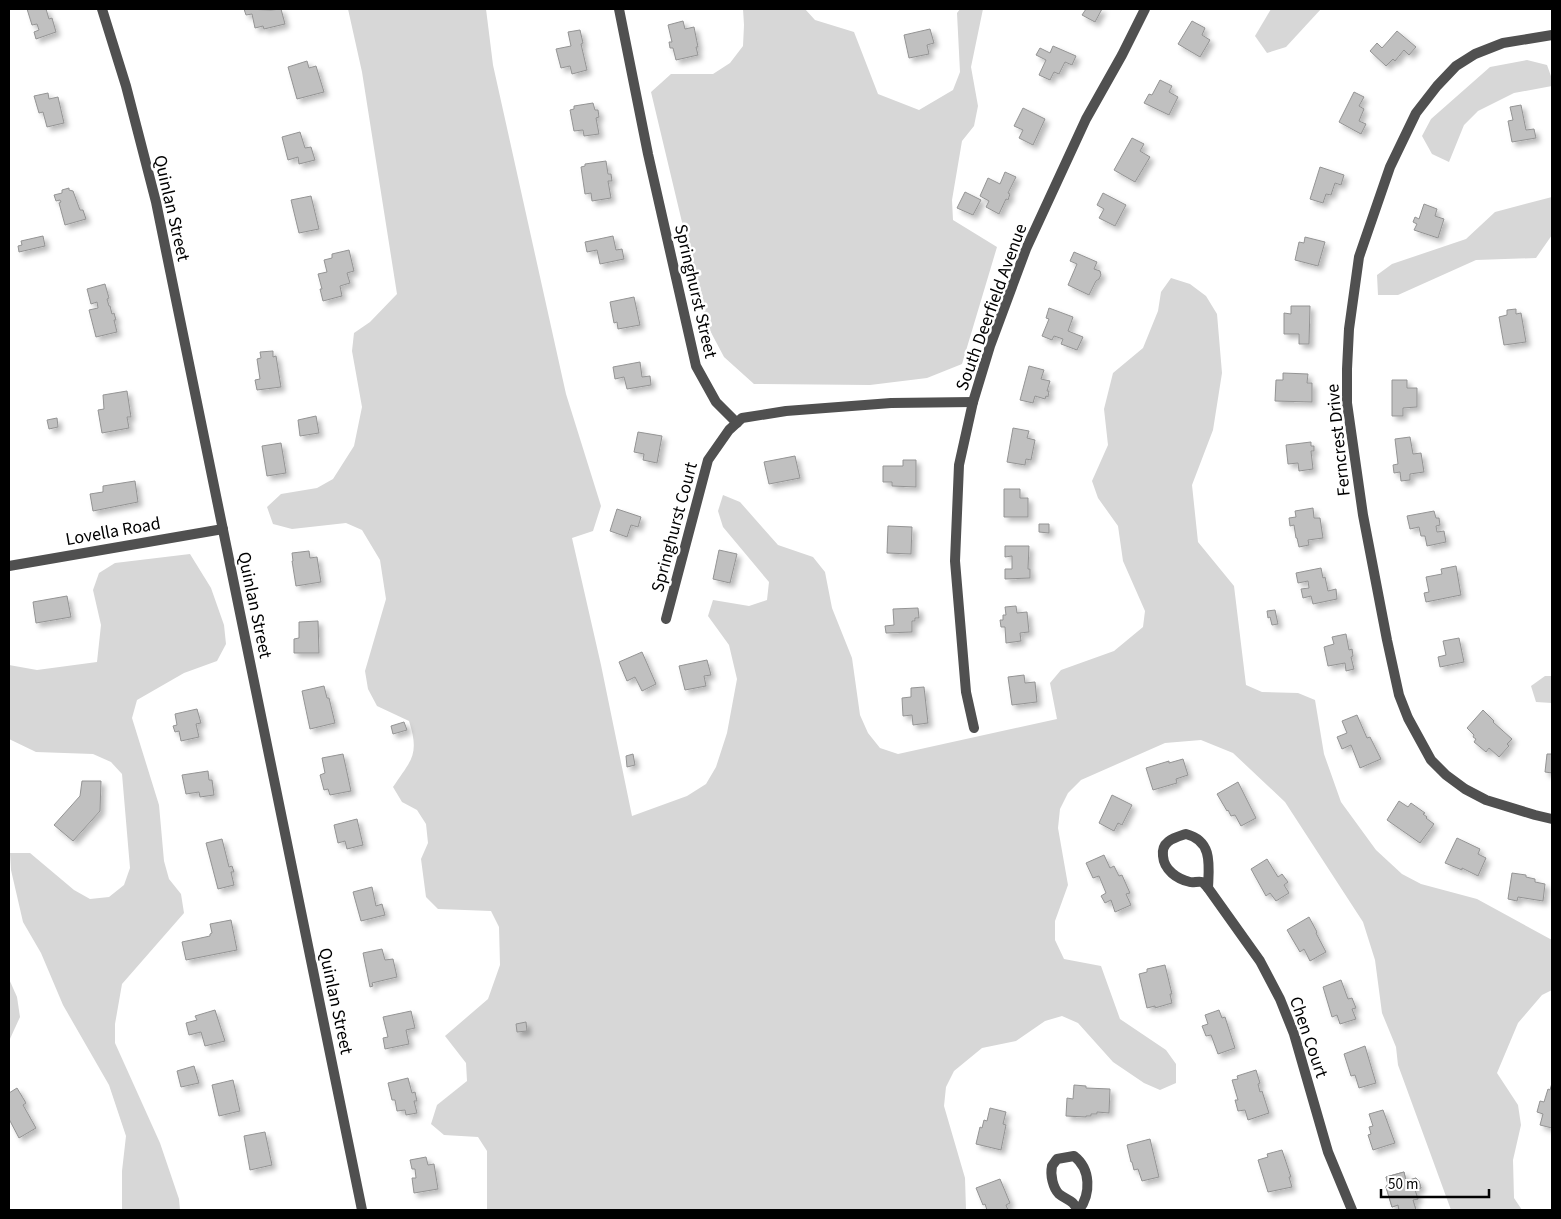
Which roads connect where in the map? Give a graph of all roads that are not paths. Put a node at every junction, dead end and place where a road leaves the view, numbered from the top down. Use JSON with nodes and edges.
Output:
{"nodes":[{"id":1,"x":102,"y":9,"type":"edge"},
{"id":2,"x":619,"y":9,"type":"edge"},
{"id":3,"x":1145,"y":9,"type":"edge"},
{"id":4,"x":1552,"y":34,"type":"edge"},
{"id":5,"x":973,"y":402,"type":"junction"},
{"id":6,"x":736,"y":423,"type":"junction"},
{"id":7,"x":223,"y":529,"type":"junction"},
{"id":8,"x":9,"y":566,"type":"edge"},
{"id":9,"x":666,"y":619,"type":"dead end"},
{"id":10,"x":974,"y":728,"type":"dead end"},
{"id":11,"x":1552,"y":819,"type":"edge"},
{"id":12,"x":1208,"y":888,"type":"junction"},
{"id":13,"x":362,"y":1210,"type":"edge"},
{"id":14,"x":1078,"y":1210,"type":"edge"},
{"id":15,"x":1352,"y":1210,"type":"edge"}],
"edges":[{"from":1,"to":7,"type":"street","name":"Quinlan Street"},
{"from":2,"to":6,"type":"street","name":"Springhurst Street"},
{"from":3,"to":5,"type":"street","name":"South Deerfield Avenue"},
{"from":4,"to":11,"type":"street","name":"Ferncrest Drive"},
{"from":5,"to":6,"type":"street"},
{"from":5,"to":10,"type":"street","name":"South Deerfield Avenue"},
{"from":6,"to":9,"type":"street","name":"Springhurst Court"},
{"from":7,"to":8,"type":"street","name":"Lovella Road"},
{"from":7,"to":13,"type":"street","name":"Quinlan Street"},
{"from":12,"to":12,"type":"street"},
{"from":12,"to":15,"type":"street","name":"Chen Court"},
{"from":14,"to":14,"type":"street"}]}
